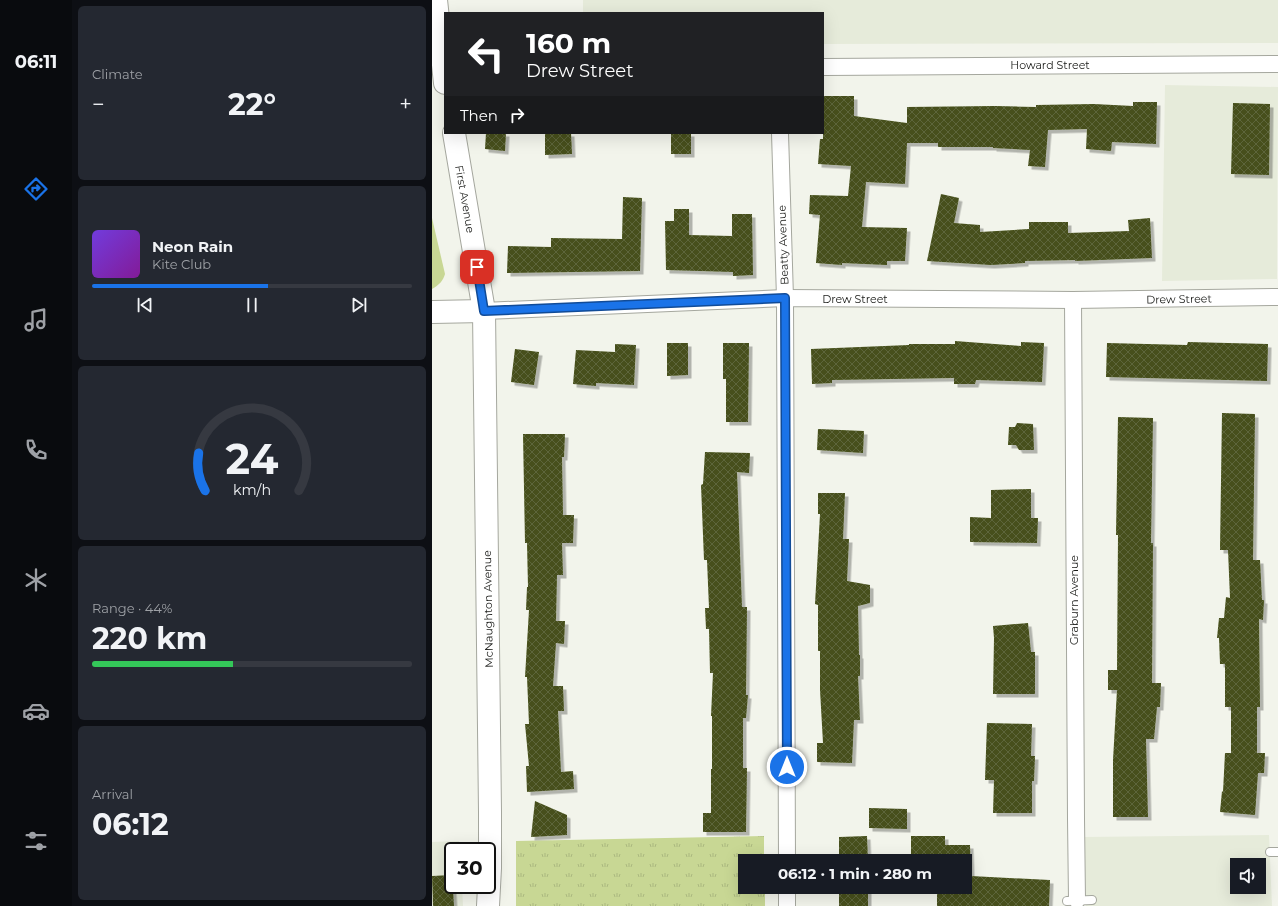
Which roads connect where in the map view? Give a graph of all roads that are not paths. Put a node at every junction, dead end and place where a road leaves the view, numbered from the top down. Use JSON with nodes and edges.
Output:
{"nodes":[{"id":1,"x":436,"y":0,"type":"edge"},
{"id":2,"x":1278,"y":64,"type":"edge"},
{"id":3,"x":824,"y":67,"type":"edge"},
{"id":4,"x":441,"y":74,"type":"edge"},
{"id":5,"x":454,"y":134,"type":"edge"},
{"id":6,"x":780,"y":134,"type":"edge"},
{"id":7,"x":1278,"y":297,"type":"edge"},
{"id":8,"x":785,"y":298,"type":"junction"},
{"id":9,"x":1073,"y":300,"type":"junction"},
{"id":10,"x":484,"y":311,"type":"junction"},
{"id":11,"x":432,"y":312,"type":"edge"},
{"id":12,"x":787,"y":854,"type":"edge"},
{"id":13,"x":787,"y":894,"type":"edge"},
{"id":14,"x":1079,"y":900,"type":"dead end"},
{"id":15,"x":488,"y":906,"type":"edge"},
{"id":16,"x":787,"y":906,"type":"edge"}],
"edges":[{"from":1,"to":4,"type":"main road"},
{"from":2,"to":3,"type":"street","name":"Howard Street"},
{"from":5,"to":10,"type":"main road","name":"First Avenue"},
{"from":6,"to":8,"type":"street","name":"Beatty Avenue"},
{"from":7,"to":9,"type":"street","name":"Drew Street"},
{"from":8,"to":9,"type":"street","name":"Drew Street"},
{"from":8,"to":10,"type":"street","name":"Drew Street"},
{"from":8,"to":12,"type":"street","name":"Beatty Avenue"},
{"from":9,"to":14,"type":"street","name":"Graburn Avenue"},
{"from":10,"to":11,"type":"main road","name":"Drew Street"},
{"from":10,"to":15,"type":"main road","name":"McNaughton Avenue"},
{"from":13,"to":16,"type":"street"}]}
